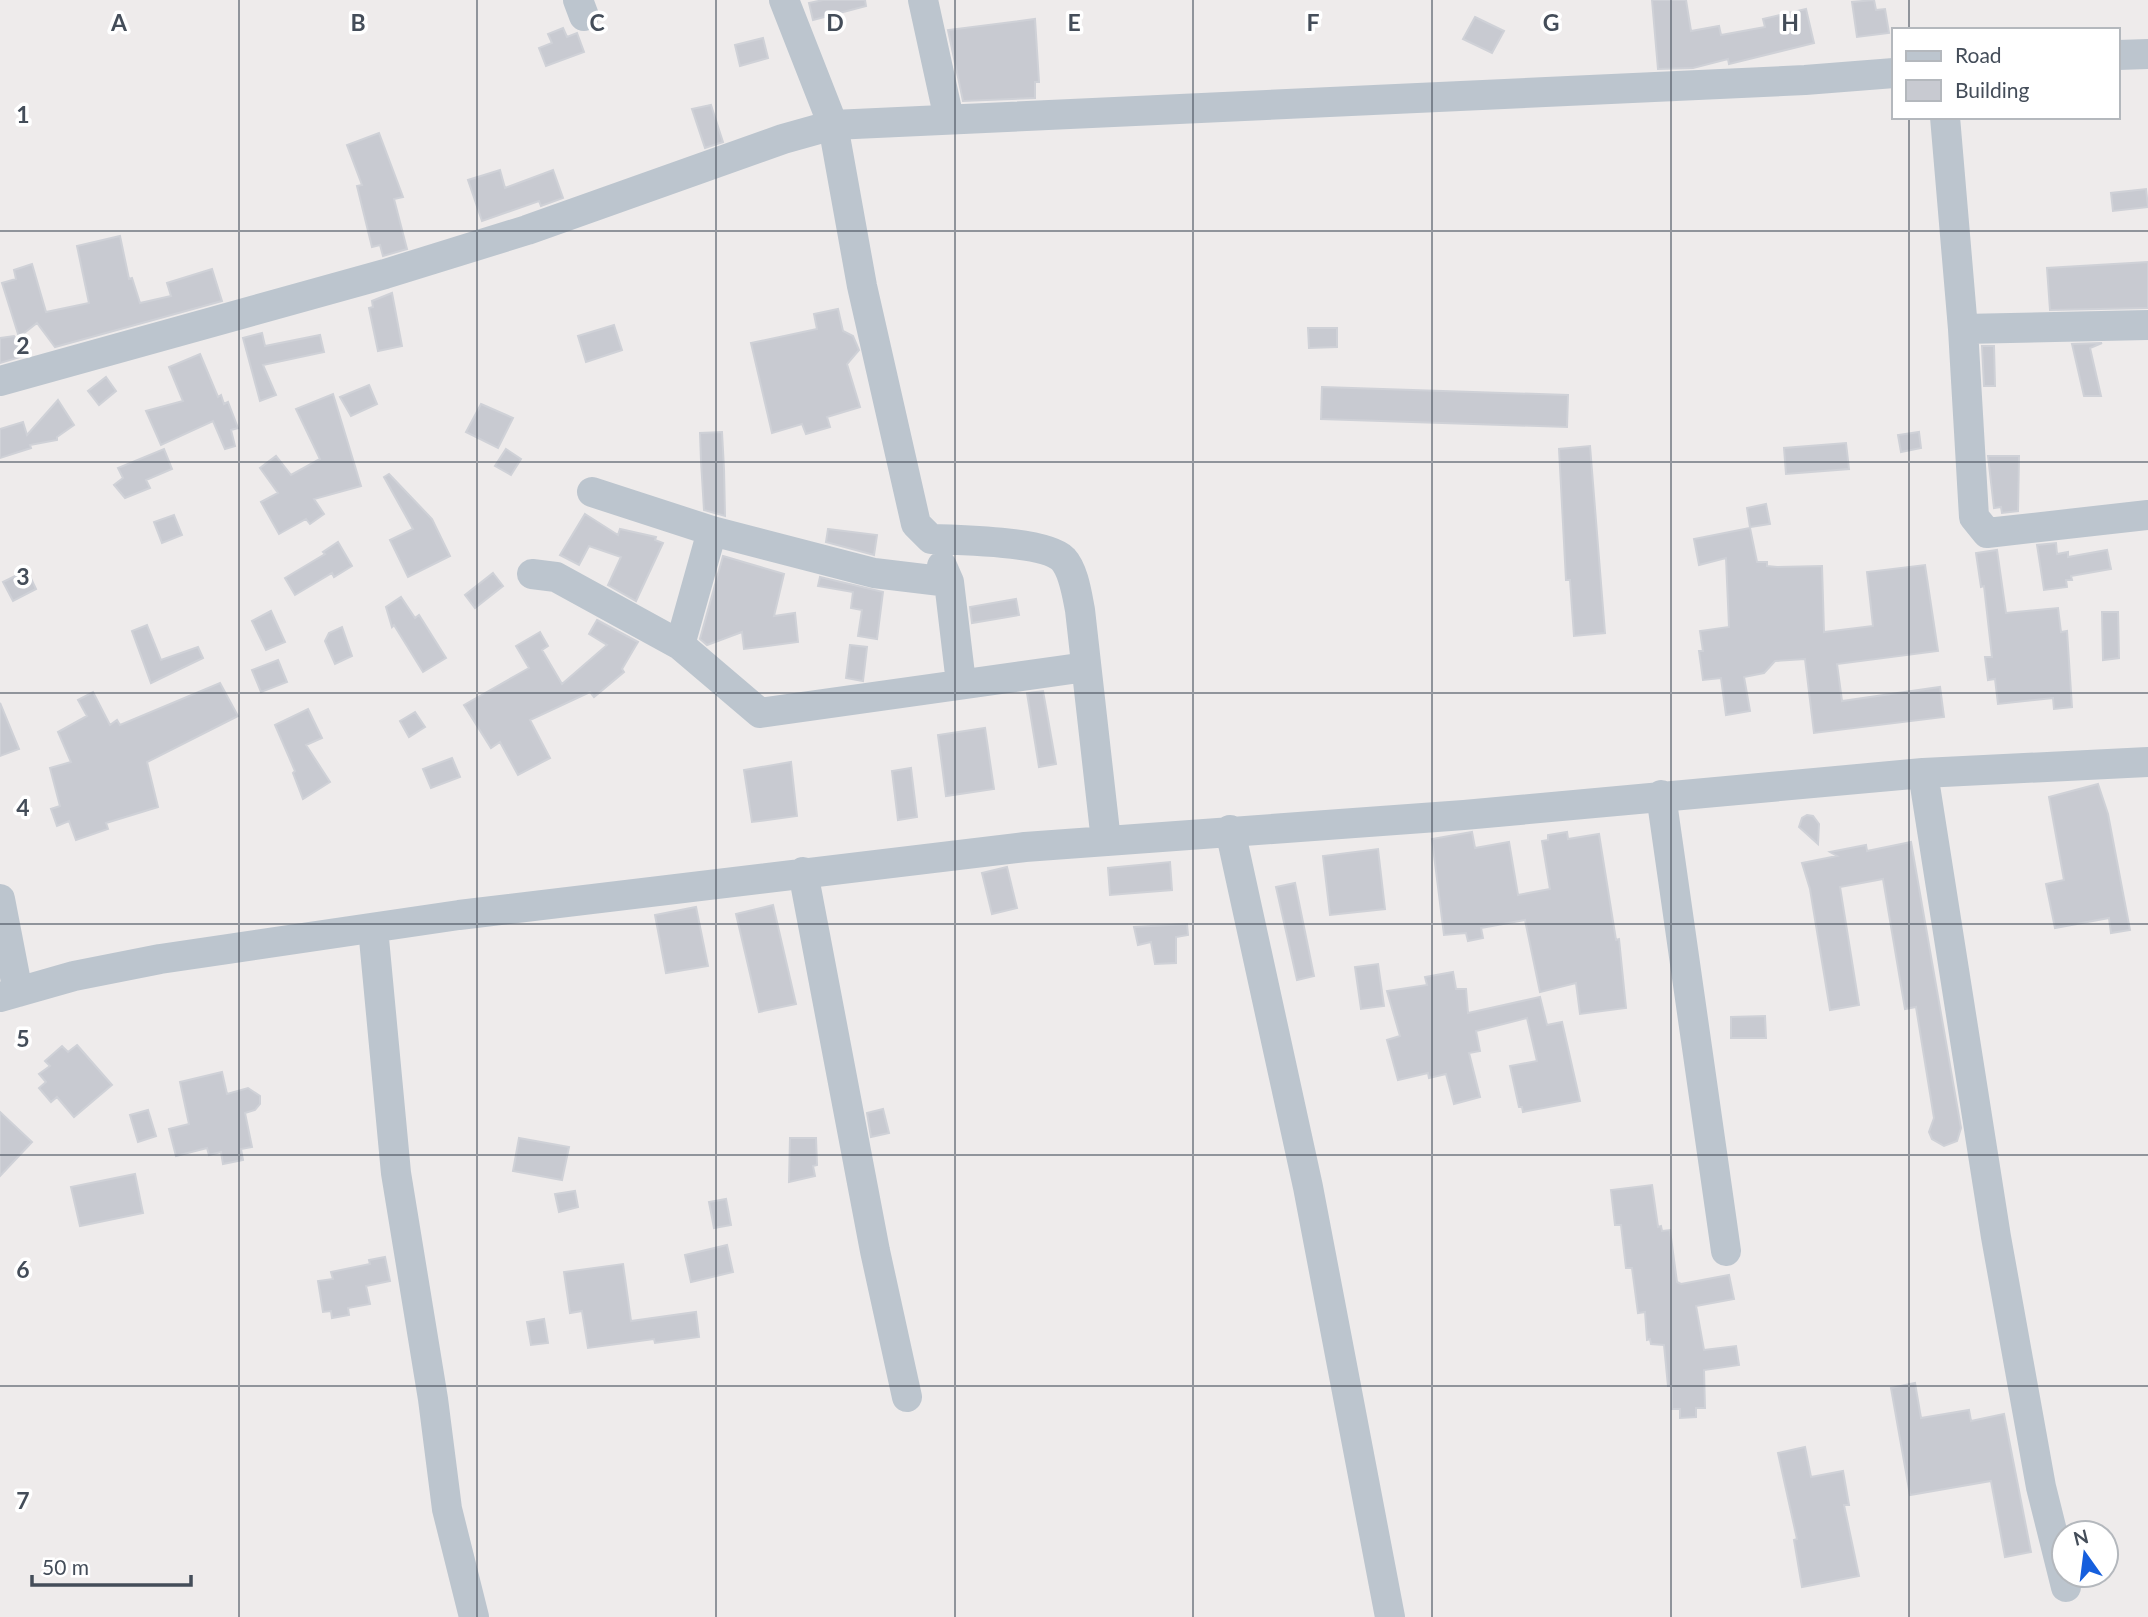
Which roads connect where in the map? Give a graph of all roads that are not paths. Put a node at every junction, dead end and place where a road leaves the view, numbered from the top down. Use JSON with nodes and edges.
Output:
{"nodes":[{"id":1,"x":784,"y":0,"type":"edge"},
{"id":2,"x":923,"y":0,"type":"edge"},
{"id":3,"x":2148,"y":54,"type":"edge"},
{"id":4,"x":2120,"y":55,"type":"edge"},
{"id":5,"x":1892,"y":73,"type":"edge"},
{"id":6,"x":949,"y":119,"type":"junction"},
{"id":7,"x":1945,"y":119,"type":"edge"},
{"id":8,"x":833,"y":125,"type":"junction"},
{"id":9,"x":2148,"y":325,"type":"edge"},
{"id":10,"x":1963,"y":329,"type":"junction"},
{"id":11,"x":0,"y":382,"type":"edge"},
{"id":12,"x":592,"y":492,"type":"dead end"},
{"id":13,"x":2148,"y":515,"type":"edge"},
{"id":14,"x":712,"y":531,"type":"junction"},
{"id":15,"x":931,"y":539,"type":"junction"},
{"id":16,"x":532,"y":575,"type":"dead end"},
{"id":17,"x":949,"y":582,"type":"junction"},
{"id":18,"x":680,"y":645,"type":"junction"},
{"id":19,"x":1086,"y":667,"type":"junction"},
{"id":20,"x":961,"y":683,"type":"junction"},
{"id":21,"x":2148,"y":762,"type":"edge"},
{"id":22,"x":1923,"y":773,"type":"junction"},
{"id":23,"x":1661,"y":795,"type":"junction"},
{"id":24,"x":1230,"y":830,"type":"junction"},
{"id":25,"x":1106,"y":841,"type":"junction"},
{"id":26,"x":803,"y":872,"type":"junction"},
{"id":27,"x":0,"y":899,"type":"edge"},
{"id":28,"x":373,"y":928,"type":"junction"},
{"id":29,"x":9,"y":994,"type":"edge"},
{"id":30,"x":1726,"y":1251,"type":"dead end"},
{"id":31,"x":907,"y":1397,"type":"dead end"},
{"id":32,"x":2050,"y":1523,"type":"edge"},
{"id":33,"x":474,"y":1617,"type":"edge"},
{"id":34,"x":1390,"y":1617,"type":"edge"}],
"edges":[{"from":1,"to":8,"type":"street"},
{"from":2,"to":6,"type":"street"},
{"from":3,"to":4,"type":"street"},
{"from":5,"to":6,"type":"street"},
{"from":6,"to":8,"type":"street"},
{"from":7,"to":10,"type":"street"},
{"from":8,"to":11,"type":"street"},
{"from":8,"to":15,"type":"street"},
{"from":9,"to":10,"type":"street"},
{"from":10,"to":13,"type":"street"},
{"from":12,"to":14,"type":"street"},
{"from":14,"to":17,"type":"street"},
{"from":14,"to":18,"type":"street"},
{"from":15,"to":17,"type":"street"},
{"from":15,"to":19,"type":"street"},
{"from":16,"to":18,"type":"street"},
{"from":17,"to":20,"type":"street"},
{"from":18,"to":20,"type":"street"},
{"from":19,"to":20,"type":"street"},
{"from":19,"to":25,"type":"street"},
{"from":21,"to":22,"type":"street"},
{"from":22,"to":23,"type":"street"},
{"from":22,"to":32,"type":"street"},
{"from":23,"to":24,"type":"street"},
{"from":23,"to":30,"type":"street"},
{"from":24,"to":25,"type":"street"},
{"from":24,"to":34,"type":"street"},
{"from":25,"to":26,"type":"street"},
{"from":26,"to":28,"type":"street"},
{"from":26,"to":31,"type":"street"},
{"from":27,"to":29,"type":"street"},
{"from":28,"to":29,"type":"street"},
{"from":28,"to":33,"type":"street"}]}
